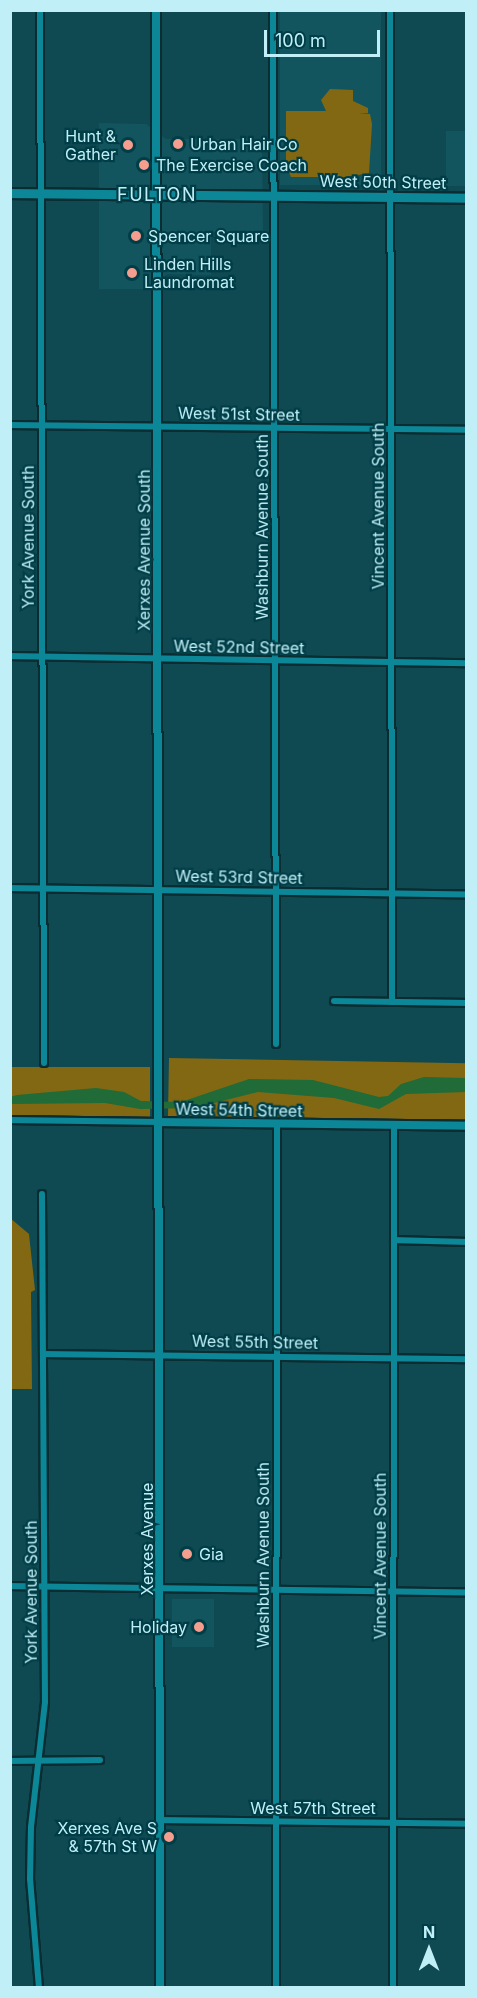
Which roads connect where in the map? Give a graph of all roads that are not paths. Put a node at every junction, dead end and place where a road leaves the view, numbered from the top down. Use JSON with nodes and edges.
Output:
{"nodes":[{"id":1,"x":40,"y":10,"type":"edge"},
{"id":2,"x":156,"y":10,"type":"edge"},
{"id":3,"x":273,"y":10,"type":"edge"},
{"id":4,"x":390,"y":10,"type":"edge"},
{"id":5,"x":10,"y":193,"type":"edge"},
{"id":6,"x":40,"y":193,"type":"junction"},
{"id":7,"x":156,"y":194,"type":"junction"},
{"id":8,"x":272,"y":195,"type":"junction"},
{"id":9,"x":388,"y":196,"type":"junction"},
{"id":10,"x":466,"y":198,"type":"edge"},
{"id":11,"x":10,"y":424,"type":"edge"},
{"id":12,"x":41,"y":425,"type":"junction"},
{"id":13,"x":157,"y":426,"type":"junction"},
{"id":14,"x":275,"y":428,"type":"junction"},
{"id":15,"x":391,"y":430,"type":"junction"},
{"id":16,"x":466,"y":430,"type":"edge"},
{"id":17,"x":10,"y":656,"type":"edge"},
{"id":18,"x":42,"y":657,"type":"junction"},
{"id":19,"x":158,"y":659,"type":"junction"},
{"id":20,"x":276,"y":660,"type":"junction"},
{"id":21,"x":392,"y":662,"type":"junction"},
{"id":22,"x":466,"y":663,"type":"edge"},
{"id":23,"x":10,"y":888,"type":"edge"},
{"id":24,"x":44,"y":889,"type":"junction"},
{"id":25,"x":160,"y":889,"type":"junction"},
{"id":26,"x":276,"y":891,"type":"junction"},
{"id":27,"x":392,"y":893,"type":"junction"},
{"id":28,"x":466,"y":894,"type":"edge"},
{"id":29,"x":334,"y":1001,"type":"dead end"},
{"id":30,"x":392,"y":1002,"type":"junction"},
{"id":31,"x":466,"y":1003,"type":"edge"},
{"id":32,"x":276,"y":1044,"type":"dead end"},
{"id":33,"x":44,"y":1063,"type":"dead end"},
{"id":34,"x":159,"y":1089,"type":"joint"},
{"id":35,"x":10,"y":1120,"type":"edge"},
{"id":36,"x":159,"y":1122,"type":"junction"},
{"id":37,"x":278,"y":1123,"type":"junction"},
{"id":38,"x":394,"y":1125,"type":"junction"},
{"id":39,"x":466,"y":1126,"type":"edge"},
{"id":40,"x":42,"y":1194,"type":"dead end"},
{"id":41,"x":394,"y":1240,"type":"junction"},
{"id":42,"x":466,"y":1242,"type":"edge"},
{"id":43,"x":43,"y":1354,"type":"junction"},
{"id":44,"x":160,"y":1355,"type":"junction"},
{"id":45,"x":276,"y":1356,"type":"junction"},
{"id":46,"x":393,"y":1358,"type":"junction"},
{"id":47,"x":466,"y":1359,"type":"edge"},
{"id":48,"x":10,"y":1587,"type":"edge"},
{"id":49,"x":44,"y":1587,"type":"junction"},
{"id":50,"x":160,"y":1588,"type":"junction"},
{"id":51,"x":277,"y":1589,"type":"junction"},
{"id":52,"x":393,"y":1590,"type":"junction"},
{"id":53,"x":466,"y":1592,"type":"edge"},
{"id":54,"x":39,"y":1759,"type":"junction"},
{"id":55,"x":100,"y":1760,"type":"dead end"},
{"id":56,"x":10,"y":1761,"type":"edge"},
{"id":57,"x":160,"y":1820,"type":"junction"},
{"id":58,"x":277,"y":1822,"type":"junction"},
{"id":59,"x":393,"y":1822,"type":"junction"},
{"id":60,"x":466,"y":1824,"type":"edge"},
{"id":61,"x":39,"y":1988,"type":"edge"},
{"id":62,"x":160,"y":1988,"type":"edge"},
{"id":63,"x":276,"y":1988,"type":"edge"},
{"id":64,"x":393,"y":1988,"type":"edge"}],
"edges":[{"from":1,"to":6,"type":"street","name":"York Avenue South"},
{"from":2,"to":7,"type":"street","name":"Xerxes Avenue South"},
{"from":3,"to":8,"type":"street","name":"Washburn Avenue South"},
{"from":4,"to":9,"type":"street","name":"Vincent Avenue South"},
{"from":5,"to":6,"type":"main road","name":"West 50th Street"},
{"from":6,"to":7,"type":"main road","name":"West 50th Street"},
{"from":6,"to":12,"type":"street","name":"York Avenue South"},
{"from":7,"to":8,"type":"main road","name":"West 50th Street"},
{"from":7,"to":13,"type":"street","name":"Xerxes Avenue South"},
{"from":8,"to":9,"type":"main road","name":"West 50th Street"},
{"from":8,"to":14,"type":"street","name":"Washburn Avenue South"},
{"from":9,"to":10,"type":"main road","name":"West 50th Street"},
{"from":9,"to":15,"type":"street","name":"Vincent Avenue South"},
{"from":11,"to":12,"type":"street","name":"West 51st Street"},
{"from":12,"to":13,"type":"street","name":"West 51st Street"},
{"from":12,"to":18,"type":"street","name":"York Avenue South"},
{"from":13,"to":14,"type":"street","name":"West 51st Street"},
{"from":13,"to":19,"type":"street","name":"Xerxes Avenue South"},
{"from":14,"to":15,"type":"street","name":"West 51st Street"},
{"from":14,"to":20,"type":"street","name":"Washburn Avenue South"},
{"from":15,"to":16,"type":"street","name":"West 51st Street"},
{"from":15,"to":21,"type":"street","name":"Vincent Avenue South"},
{"from":17,"to":18,"type":"street","name":"West 52nd Street"},
{"from":18,"to":19,"type":"street","name":"West 52nd Street"},
{"from":18,"to":24,"type":"street","name":"York Avenue South"},
{"from":19,"to":20,"type":"street","name":"West 52nd Street"},
{"from":19,"to":25,"type":"street","name":"Xerxes Avenue South"},
{"from":20,"to":21,"type":"street","name":"West 52nd Street"},
{"from":20,"to":26,"type":"street","name":"Washburn Avenue South"},
{"from":21,"to":22,"type":"street","name":"West 52nd Street"},
{"from":21,"to":27,"type":"street","name":"Vincent Avenue South"},
{"from":23,"to":24,"type":"street","name":"West 53rd Street"},
{"from":24,"to":25,"type":"street","name":"West 53rd Street"},
{"from":24,"to":33,"type":"street","name":"York Avenue South"},
{"from":25,"to":26,"type":"street","name":"West 53rd Street"},
{"from":25,"to":34,"type":"street","name":"Xerxes Avenue South"},
{"from":26,"to":27,"type":"street","name":"West 53rd Street"},
{"from":26,"to":32,"type":"street","name":"Washburn Avenue South"},
{"from":27,"to":28,"type":"street","name":"West 53rd Street"},
{"from":27,"to":30,"type":"street","name":"Vincent Avenue South"},
{"from":29,"to":30,"type":"street"},
{"from":30,"to":31,"type":"street"},
{"from":34,"to":36,"type":"street","name":"Xerxes Avenue"},
{"from":35,"to":36,"type":"street","name":"West 54th Street"},
{"from":36,"to":37,"type":"street","name":"West 54th Street"},
{"from":36,"to":44,"type":"street","name":"Xerxes Avenue"},
{"from":37,"to":38,"type":"street","name":"West 54th Street"},
{"from":37,"to":45,"type":"street","name":"Washburn Avenue South"},
{"from":38,"to":39,"type":"street","name":"West 54th Street"},
{"from":38,"to":41,"type":"street","name":"Vincent Avenue South"},
{"from":40,"to":43,"type":"street","name":"York Avenue South"},
{"from":41,"to":42,"type":"street"},
{"from":41,"to":46,"type":"street","name":"Vincent Avenue South"},
{"from":43,"to":44,"type":"street","name":"West 55th Street"},
{"from":43,"to":49,"type":"street","name":"York Avenue South"},
{"from":44,"to":45,"type":"street","name":"West 55th Street"},
{"from":44,"to":50,"type":"street","name":"Xerxes Avenue"},
{"from":45,"to":46,"type":"street","name":"West 55th Street"},
{"from":45,"to":51,"type":"street","name":"Washburn Avenue South"},
{"from":46,"to":47,"type":"street","name":"West 55th Street"},
{"from":46,"to":52,"type":"street","name":"Vincent Avenue South"},
{"from":48,"to":49,"type":"street"},
{"from":49,"to":50,"type":"street"},
{"from":49,"to":54,"type":"street","name":"York Avenue South"},
{"from":50,"to":51,"type":"street"},
{"from":50,"to":57,"type":"street","name":"Xerxes Avenue"},
{"from":51,"to":52,"type":"street"},
{"from":51,"to":58,"type":"street","name":"Washburn Avenue South"},
{"from":52,"to":53,"type":"street"},
{"from":52,"to":59,"type":"street","name":"Vincent Avenue South"},
{"from":54,"to":55,"type":"street"},
{"from":54,"to":56,"type":"street"},
{"from":54,"to":61,"type":"street","name":"York Avenue South"},
{"from":57,"to":58,"type":"street","name":"West 57th Street"},
{"from":57,"to":62,"type":"street","name":"Xerxes Avenue"},
{"from":58,"to":59,"type":"street","name":"West 57th Street"},
{"from":58,"to":63,"type":"street","name":"Washburn Avenue South"},
{"from":59,"to":60,"type":"street","name":"West 57th Street"},
{"from":59,"to":64,"type":"street","name":"Vincent Avenue South"}]}
